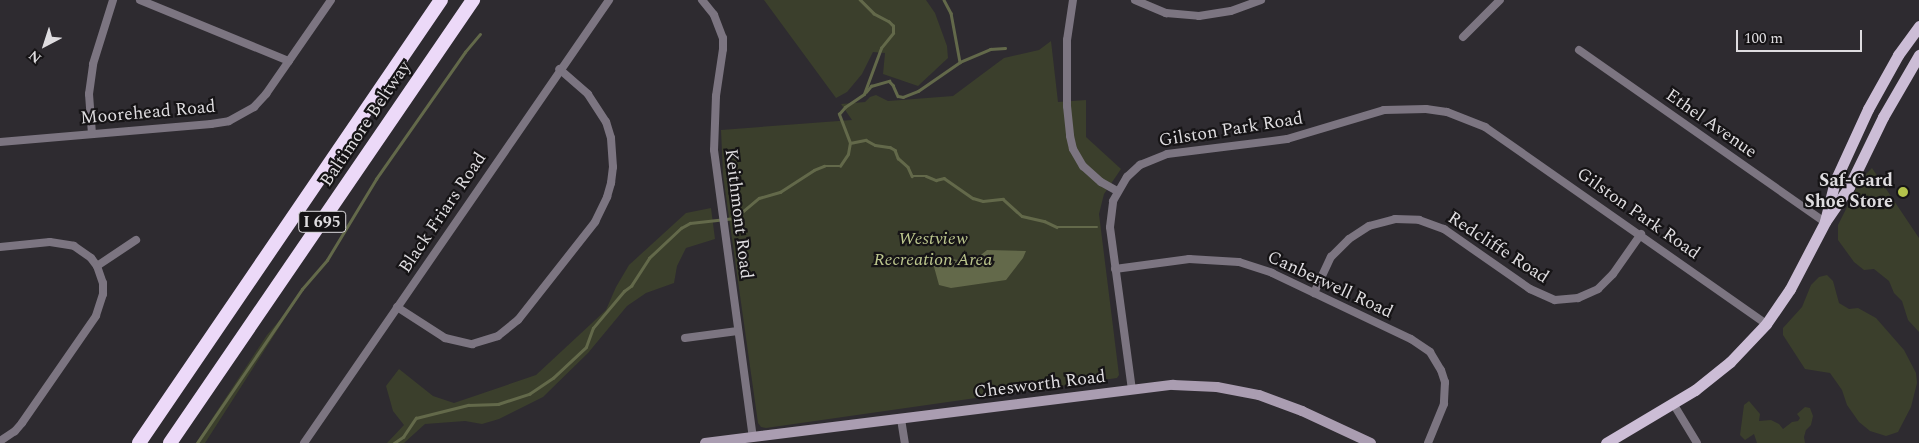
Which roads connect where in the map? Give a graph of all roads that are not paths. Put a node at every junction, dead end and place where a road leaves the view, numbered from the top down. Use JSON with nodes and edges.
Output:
{"nodes":[{"id":1,"x":113,"y":0,"type":"edge"},
{"id":2,"x":140,"y":0,"type":"edge"},
{"id":3,"x":331,"y":0,"type":"edge"},
{"id":4,"x":441,"y":0,"type":"edge"},
{"id":5,"x":473,"y":0,"type":"edge"},
{"id":6,"x":608,"y":0,"type":"edge"},
{"id":7,"x":702,"y":0,"type":"edge"},
{"id":8,"x":1073,"y":0,"type":"edge"},
{"id":9,"x":1135,"y":0,"type":"edge"},
{"id":10,"x":1261,"y":0,"type":"edge"},
{"id":11,"x":1500,"y":0,"type":"edge"},
{"id":12,"x":1919,"y":26,"type":"edge"},
{"id":13,"x":1464,"y":37,"type":"dead end"},
{"id":14,"x":1579,"y":50,"type":"dead end"},
{"id":15,"x":1919,"y":55,"type":"edge"},
{"id":16,"x":289,"y":61,"type":"junction"},
{"id":17,"x":559,"y":69,"type":"junction"},
{"id":18,"x":92,"y":134,"type":"junction"},
{"id":19,"x":0,"y":142,"type":"edge"},
{"id":20,"x":1117,"y":191,"type":"junction"},
{"id":21,"x":1825,"y":222,"type":"junction"},
{"id":22,"x":1641,"y":234,"type":"junction"},
{"id":23,"x":136,"y":240,"type":"dead end"},
{"id":24,"x":0,"y":247,"type":"edge"},
{"id":25,"x":97,"y":266,"type":"junction"},
{"id":26,"x":1115,"y":269,"type":"junction"},
{"id":27,"x":1314,"y":293,"type":"junction"},
{"id":28,"x":396,"y":307,"type":"junction"},
{"id":29,"x":1766,"y":324,"type":"junction"},
{"id":30,"x":738,"y":331,"type":"junction"},
{"id":31,"x":685,"y":338,"type":"dead end"},
{"id":32,"x":1132,"y":390,"type":"junction"},
{"id":33,"x":1674,"y":405,"type":"junction"},
{"id":34,"x":901,"y":419,"type":"junction"},
{"id":35,"x":753,"y":437,"type":"junction"},
{"id":36,"x":0,"y":441,"type":"edge"},
{"id":37,"x":139,"y":443,"type":"edge"},
{"id":38,"x":170,"y":443,"type":"edge"},
{"id":39,"x":304,"y":443,"type":"edge"},
{"id":40,"x":705,"y":443,"type":"edge"},
{"id":41,"x":905,"y":443,"type":"edge"},
{"id":42,"x":1371,"y":443,"type":"edge"},
{"id":43,"x":1428,"y":443,"type":"edge"},
{"id":44,"x":1606,"y":443,"type":"edge"},
{"id":45,"x":1696,"y":443,"type":"edge"}],
"edges":[{"from":1,"to":18,"type":"street"},
{"from":2,"to":16,"type":"street"},
{"from":3,"to":16,"type":"street","name":"Moorehead Road"},
{"from":4,"to":37,"type":"highway","name":"Baltimore Beltway","number":"I 695"},
{"from":5,"to":38,"type":"highway","name":"Baltimore Beltway","number":"I 695"},
{"from":6,"to":17,"type":"street","name":"Black Friars Road"},
{"from":7,"to":30,"type":"street","name":"Keithmont Road"},
{"from":8,"to":20,"type":"street"},
{"from":9,"to":10,"type":"street"},
{"from":11,"to":13,"type":"street"},
{"from":12,"to":21,"type":"main road"},
{"from":14,"to":21,"type":"street","name":"Ethel Avenue"},
{"from":15,"to":21,"type":"main road"},
{"from":16,"to":18,"type":"street","name":"Moorehead Road"},
{"from":17,"to":28,"type":"street","name":"Black Friars Road"},
{"from":17,"to":28,"type":"street"},
{"from":18,"to":19,"type":"street","name":"Moorehead Road"},
{"from":20,"to":22,"type":"street","name":"Gilston Park Road"},
{"from":20,"to":26,"type":"street","name":"Gilston Park Road"},
{"from":21,"to":29,"type":"main road"},
{"from":22,"to":27,"type":"street","name":"Redcliffe Road"},
{"from":22,"to":29,"type":"street","name":"Gilston Park Road"},
{"from":23,"to":25,"type":"street"},
{"from":24,"to":25,"type":"street"},
{"from":25,"to":36,"type":"street"},
{"from":26,"to":27,"type":"street","name":"Canberwell Road"},
{"from":26,"to":32,"type":"street","name":"Gilston Park Road"},
{"from":27,"to":43,"type":"street","name":"Canberwell Road"},
{"from":28,"to":39,"type":"street","name":"Black Friars Road"},
{"from":29,"to":33,"type":"main road"},
{"from":30,"to":31,"type":"street"},
{"from":30,"to":35,"type":"street","name":"Keithmont Road"},
{"from":32,"to":34,"type":"street","name":"Chesworth Road"},
{"from":32,"to":42,"type":"street","name":"Chesworth Road"},
{"from":33,"to":44,"type":"main road"},
{"from":33,"to":45,"type":"street"},
{"from":34,"to":35,"type":"street","name":"Chesworth Road"},
{"from":34,"to":41,"type":"street"},
{"from":35,"to":40,"type":"street","name":"Chesworth Road"}]}
